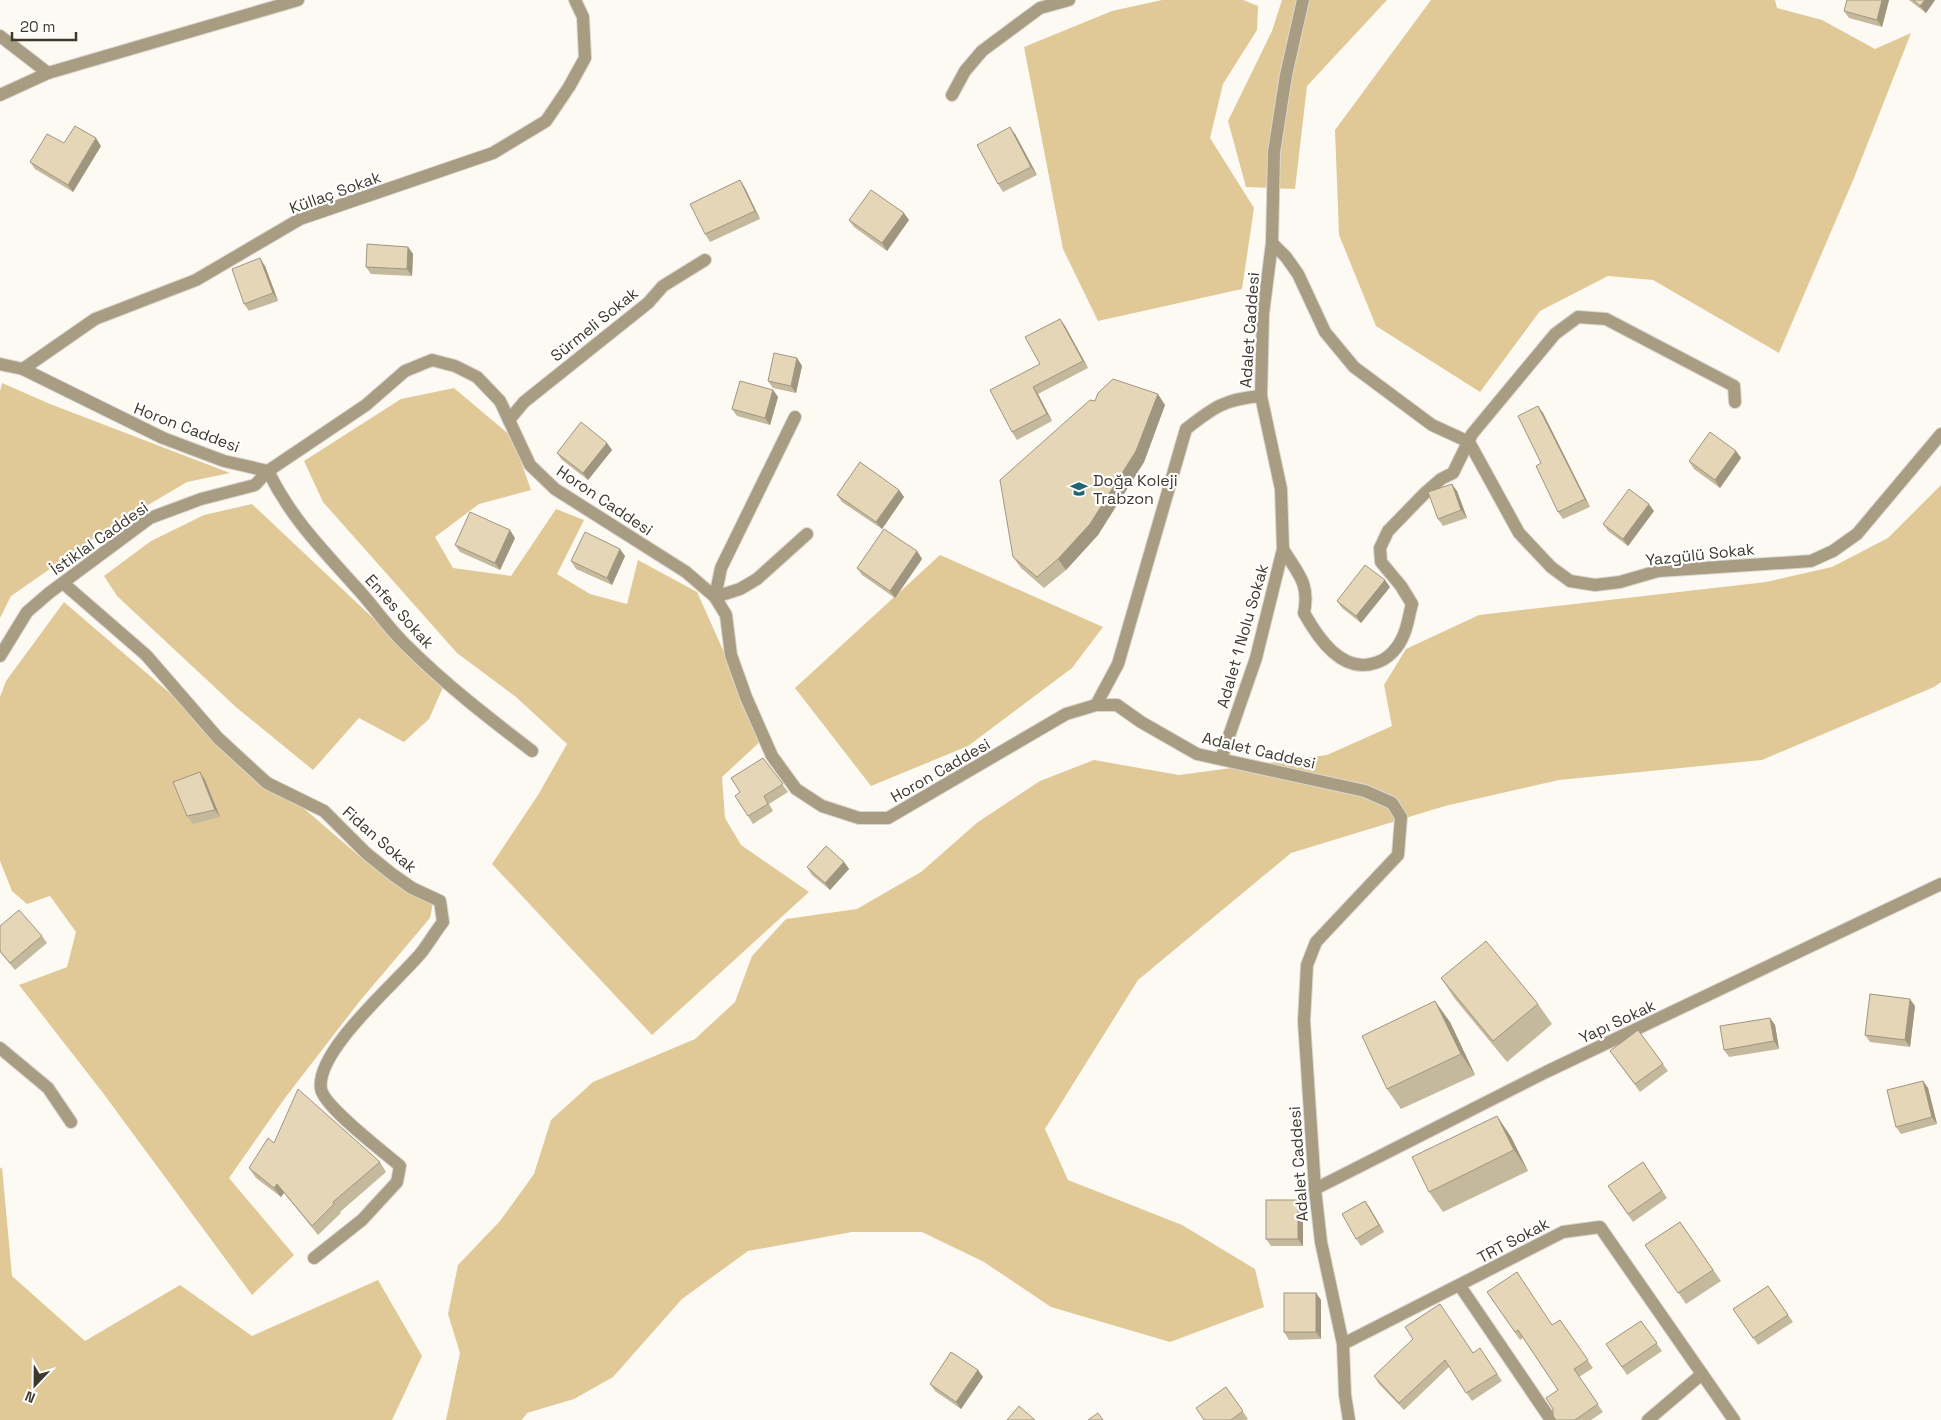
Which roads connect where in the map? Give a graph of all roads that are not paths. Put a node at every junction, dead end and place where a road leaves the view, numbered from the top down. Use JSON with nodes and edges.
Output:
{"nodes":[{"id":1,"x":298,"y":0,"type":"edge"},
{"id":2,"x":575,"y":0,"type":"edge"},
{"id":3,"x":1070,"y":0,"type":"edge"},
{"id":4,"x":1303,"y":0,"type":"edge"},
{"id":5,"x":0,"y":36,"type":"edge"},
{"id":6,"x":48,"y":73,"type":"junction"},
{"id":7,"x":0,"y":95,"type":"edge"},
{"id":8,"x":952,"y":95,"type":"dead end"},
{"id":9,"x":1272,"y":243,"type":"junction"},
{"id":10,"x":705,"y":260,"type":"dead end"},
{"id":11,"x":0,"y":364,"type":"edge"},
{"id":12,"x":23,"y":370,"type":"junction"},
{"id":13,"x":1262,"y":396,"type":"junction"},
{"id":14,"x":1736,"y":402,"type":"dead end"},
{"id":15,"x":795,"y":417,"type":"dead end"},
{"id":16,"x":509,"y":420,"type":"junction"},
{"id":17,"x":1941,"y":434,"type":"edge"},
{"id":18,"x":1469,"y":442,"type":"junction"},
{"id":19,"x":268,"y":471,"type":"junction"},
{"id":20,"x":807,"y":534,"type":"dead end"},
{"id":21,"x":1283,"y":550,"type":"junction"},
{"id":22,"x":63,"y":583,"type":"junction"},
{"id":23,"x":715,"y":597,"type":"junction"},
{"id":24,"x":0,"y":656,"type":"edge"},
{"id":25,"x":1096,"y":705,"type":"junction"},
{"id":26,"x":532,"y":751,"type":"dead end"},
{"id":27,"x":1221,"y":759,"type":"junction"},
{"id":28,"x":1939,"y":890,"type":"edge"},
{"id":29,"x":0,"y":1048,"type":"edge"},
{"id":30,"x":71,"y":1122,"type":"dead end"},
{"id":31,"x":1315,"y":1189,"type":"junction"},
{"id":32,"x":314,"y":1258,"type":"dead end"},
{"id":33,"x":1460,"y":1286,"type":"junction"},
{"id":34,"x":1343,"y":1344,"type":"junction"},
{"id":35,"x":1702,"y":1374,"type":"junction"},
{"id":36,"x":1349,"y":1420,"type":"edge"},
{"id":37,"x":1551,"y":1420,"type":"edge"},
{"id":38,"x":1648,"y":1420,"type":"edge"},
{"id":39,"x":1734,"y":1420,"type":"edge"}],
"edges":[{"from":1,"to":6,"type":"street"},
{"from":2,"to":12,"type":"street","name":"Küllaç Sokak"},
{"from":3,"to":8,"type":"street"},
{"from":4,"to":9,"type":"street","name":"Adalet Caddesi"},
{"from":5,"to":6,"type":"street"},
{"from":6,"to":7,"type":"street"},
{"from":9,"to":13,"type":"street","name":"Adalet Caddesi"},
{"from":9,"to":18,"type":"street"},
{"from":10,"to":16,"type":"street","name":"Sürmeli Sokak"},
{"from":11,"to":12,"type":"street","name":"Horon Caddesi"},
{"from":12,"to":19,"type":"street","name":"Horon Caddesi"},
{"from":13,"to":21,"type":"street","name":"Adalet 1 Nolu Sokak"},
{"from":13,"to":25,"type":"street","name":"Adalet Caddesi"},
{"from":14,"to":18,"type":"street","name":"Adalet 1 Nolu Sokak"},
{"from":15,"to":23,"type":"street"},
{"from":16,"to":19,"type":"street","name":"Horon Caddesi"},
{"from":16,"to":23,"type":"street","name":"Horon Caddesi"},
{"from":17,"to":18,"type":"street","name":"Yazgülü Sokak"},
{"from":18,"to":21,"type":"street","name":"Adalet 1 Nolu Sokak"},
{"from":19,"to":22,"type":"street","name":"İstiklal Caddesi"},
{"from":19,"to":26,"type":"street","name":"Enfes Sokak"},
{"from":20,"to":23,"type":"street"},
{"from":21,"to":27,"type":"street","name":"Adalet 1 Nolu Sokak"},
{"from":22,"to":24,"type":"street","name":"İstiklal Caddesi"},
{"from":22,"to":32,"type":"street","name":"Fidan Sokak"},
{"from":23,"to":25,"type":"street","name":"Horon Caddesi"},
{"from":25,"to":27,"type":"street","name":"Adalet Caddesi"},
{"from":27,"to":31,"type":"street","name":"Adalet Caddesi"},
{"from":28,"to":31,"type":"street","name":"Yapı Sokak"},
{"from":29,"to":30,"type":"street"},
{"from":31,"to":34,"type":"street","name":"Adalet Caddesi"},
{"from":33,"to":34,"type":"street","name":"TRT Sokak"},
{"from":33,"to":35,"type":"street","name":"TRT Sokak"},
{"from":33,"to":37,"type":"street"},
{"from":34,"to":36,"type":"street","name":"Adalet Caddesi"},
{"from":35,"to":38,"type":"street"},
{"from":35,"to":39,"type":"street","name":"TRT Sokak"}]}
